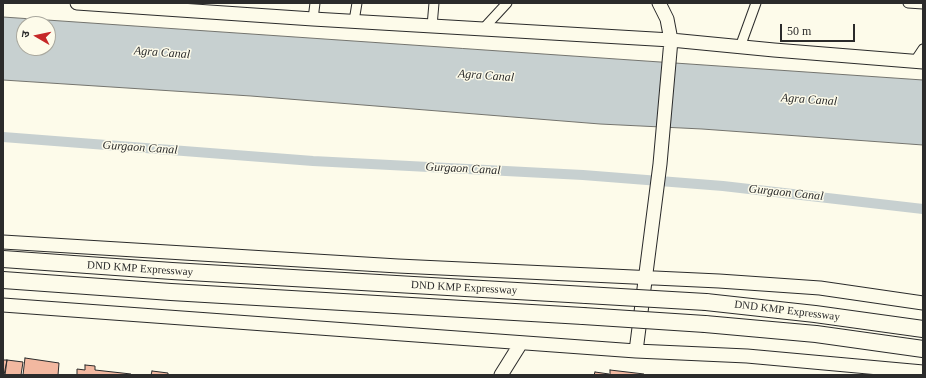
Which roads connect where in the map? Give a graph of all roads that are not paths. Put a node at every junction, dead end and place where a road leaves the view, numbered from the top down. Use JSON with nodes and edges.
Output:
{"nodes":[{"id":1,"x":77,"y":3,"type":"edge"},
{"id":2,"x":315,"y":3,"type":"edge"},
{"id":3,"x":357,"y":3,"type":"edge"},
{"id":4,"x":434,"y":3,"type":"edge"},
{"id":5,"x":507,"y":3,"type":"edge"},
{"id":6,"x":659,"y":3,"type":"edge"},
{"id":7,"x":756,"y":3,"type":"edge"},
{"id":8,"x":908,"y":3,"type":"edge"},
{"id":9,"x":120,"y":4,"type":"edge"},
{"id":10,"x":923,"y":4,"type":"edge"},
{"id":11,"x":314,"y":19,"type":"junction"},
{"id":12,"x":354,"y":21,"type":"junction"},
{"id":13,"x":432,"y":26,"type":"junction"},
{"id":14,"x":483,"y":29,"type":"junction"},
{"id":15,"x":671,"y":40,"type":"junction"},
{"id":16,"x":740,"y":47,"type":"junction"},
{"id":17,"x":923,"y":49,"type":"edge"},
{"id":18,"x":919,"y":61,"type":"edge"},
{"id":19,"x":3,"y":242,"type":"edge"},
{"id":20,"x":3,"y":259,"type":"edge"},
{"id":21,"x":646,"y":277,"type":"junction"},
{"id":22,"x":3,"y":280,"type":"edge"},
{"id":23,"x":923,"y":303,"type":"edge"},
{"id":24,"x":3,"y":305,"type":"edge"},
{"id":25,"x":923,"y":328,"type":"edge"},
{"id":26,"x":521,"y":343,"type":"junction"},
{"id":27,"x":923,"y":349,"type":"edge"},
{"id":28,"x":636,"y":351,"type":"junction"},
{"id":29,"x":923,"y":372,"type":"edge"},
{"id":30,"x":501,"y":375,"type":"edge"}],
"edges":[{"from":1,"to":9,"type":"street"},
{"from":2,"to":11,"type":"street"},
{"from":3,"to":12,"type":"street"},
{"from":4,"to":13,"type":"street"},
{"from":5,"to":14,"type":"street"},
{"from":6,"to":15,"type":"street"},
{"from":7,"to":16,"type":"street"},
{"from":8,"to":10,"type":"street"},
{"from":9,"to":11,"type":"street"},
{"from":11,"to":12,"type":"street"},
{"from":12,"to":13,"type":"street"},
{"from":13,"to":14,"type":"street"},
{"from":14,"to":15,"type":"street"},
{"from":15,"to":16,"type":"street"},
{"from":15,"to":21,"type":"street"},
{"from":16,"to":18,"type":"street"},
{"from":17,"to":18,"type":"street"},
{"from":19,"to":21,"type":"street"},
{"from":20,"to":25,"type":"highway","name":"DND KMP Expressway","bridge":true},
{"from":21,"to":23,"type":"street"},
{"from":21,"to":28,"type":"street"},
{"from":22,"to":27,"type":"highway","name":"DND KMP Expressway","bridge":true},
{"from":24,"to":26,"type":"street"},
{"from":26,"to":28,"type":"street"},
{"from":26,"to":30,"type":"street"},
{"from":28,"to":29,"type":"street"}]}
